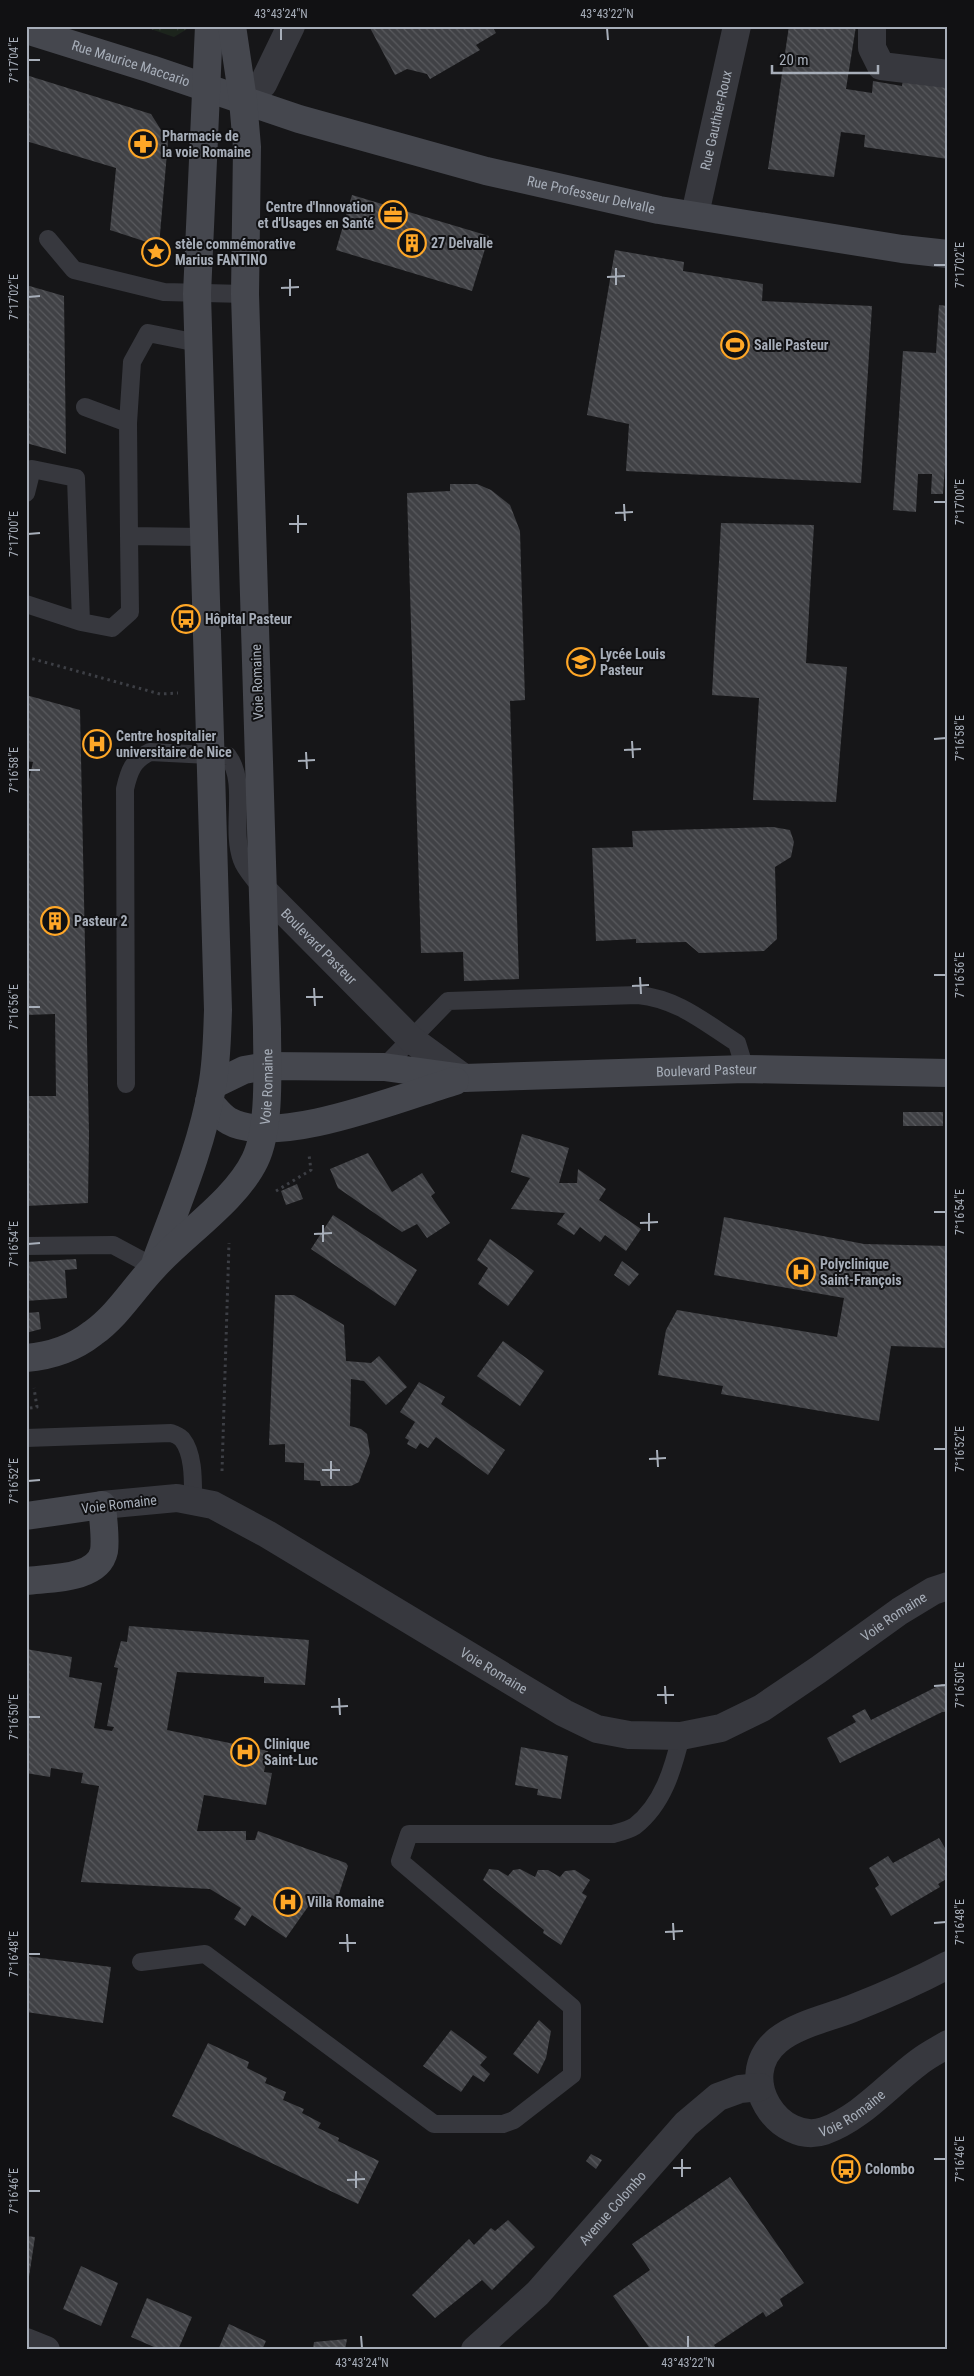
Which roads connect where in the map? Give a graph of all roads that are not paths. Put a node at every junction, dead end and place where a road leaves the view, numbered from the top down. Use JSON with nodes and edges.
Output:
{"nodes":[{"id":1,"x":209,"y":26,"type":"edge"},
{"id":2,"x":232,"y":26,"type":"edge"},
{"id":3,"x":291,"y":26,"type":"edge"},
{"id":4,"x":737,"y":26,"type":"edge"},
{"id":5,"x":872,"y":26,"type":"edge"},
{"id":6,"x":26,"y":30,"type":"edge"},
{"id":7,"x":948,"y":74,"type":"edge"},
{"id":8,"x":207,"y":88,"type":"junction"},
{"id":9,"x":243,"y":100,"type":"junction"},
{"id":10,"x":695,"y":214,"type":"junction"},
{"id":11,"x":48,"y":238,"type":"dead end"},
{"id":12,"x":948,"y":254,"type":"edge"},
{"id":13,"x":197,"y":294,"type":"junction"},
{"id":14,"x":245,"y":294,"type":"junction"},
{"id":15,"x":198,"y":343,"type":"junction"},
{"id":16,"x":85,"y":407,"type":"dead end"},
{"id":17,"x":128,"y":423,"type":"junction"},
{"id":18,"x":26,"y":493,"type":"edge"},
{"id":19,"x":129,"y":536,"type":"junction"},
{"id":20,"x":202,"y":537,"type":"junction"},
{"id":21,"x":26,"y":604,"type":"edge"},
{"id":22,"x":81,"y":622,"type":"junction"},
{"id":23,"x":209,"y":754,"type":"junction"},
{"id":24,"x":264,"y":891,"type":"junction"},
{"id":25,"x":412,"y":1040,"type":"junction"},
{"id":26,"x":267,"y":1066,"type":"junction"},
{"id":27,"x":384,"y":1067,"type":"junction"},
{"id":28,"x":745,"y":1069,"type":"junction"},
{"id":29,"x":948,"y":1073,"type":"edge"},
{"id":30,"x":464,"y":1078,"type":"junction"},
{"id":31,"x":126,"y":1084,"type":"dead end"},
{"id":32,"x":211,"y":1094,"type":"junction"},
{"id":33,"x":262,"y":1129,"type":"junction"},
{"id":34,"x":26,"y":1246,"type":"edge"},
{"id":35,"x":154,"y":1267,"type":"junction"},
{"id":36,"x":30,"y":1371,"type":"edge"},
{"id":37,"x":26,"y":1438,"type":"edge"},
{"id":38,"x":192,"y":1499,"type":"junction"},
{"id":39,"x":102,"y":1505,"type":"junction"},
{"id":40,"x":26,"y":1516,"type":"edge"},
{"id":41,"x":26,"y":1581,"type":"edge"},
{"id":42,"x":948,"y":1586,"type":"edge"},
{"id":43,"x":681,"y":1736,"type":"junction"},
{"id":44,"x":140,"y":1962,"type":"dead end"},
{"id":45,"x":948,"y":1965,"type":"edge"},
{"id":46,"x":948,"y":2044,"type":"edge"},
{"id":47,"x":760,"y":2087,"type":"junction"},
{"id":48,"x":26,"y":2342,"type":"edge"},
{"id":49,"x":46,"y":2350,"type":"edge"},
{"id":50,"x":475,"y":2350,"type":"edge"}],
"edges":[{"from":1,"to":8,"type":"main road","name":"Voie Romaine"},
{"from":2,"to":9,"type":"main road","name":"Voie Romaine"},
{"from":3,"to":9,"type":"street"},
{"from":4,"to":10,"type":"street","name":"Rue Gauthier-Roux"},
{"from":5,"to":7,"type":"street"},
{"from":6,"to":8,"type":"main road","name":"Rue Maurice Maccario"},
{"from":8,"to":9,"type":"main road","name":"Rue Maurice Maccario"},
{"from":8,"to":13,"type":"main road","name":"Voie Romaine"},
{"from":9,"to":10,"type":"main road","name":"Rue Professeur Delvalle"},
{"from":9,"to":14,"type":"main road","name":"Voie Romaine"},
{"from":10,"to":12,"type":"main road","name":"Rue Professeur Delvalle"},
{"from":11,"to":13,"type":"lane"},
{"from":13,"to":14,"type":"lane"},
{"from":13,"to":15,"type":"main road","name":"Voie Romaine"},
{"from":14,"to":24,"type":"main road","name":"Voie Romaine"},
{"from":15,"to":17,"type":"lane"},
{"from":15,"to":20,"type":"main road","name":"Voie Romaine"},
{"from":16,"to":17,"type":"lane"},
{"from":17,"to":19,"type":"lane"},
{"from":18,"to":22,"type":"lane"},
{"from":19,"to":20,"type":"lane"},
{"from":19,"to":22,"type":"lane"},
{"from":20,"to":23,"type":"main road","name":"Voie Romaine"},
{"from":21,"to":22,"type":"lane"},
{"from":23,"to":24,"type":"lane"},
{"from":23,"to":31,"type":"lane"},
{"from":23,"to":32,"type":"main road","name":"Voie Romaine"},
{"from":24,"to":25,"type":"street","name":"Boulevard Pasteur"},
{"from":24,"to":26,"type":"main road","name":"Voie Romaine"},
{"from":25,"to":27,"type":"lane"},
{"from":25,"to":28,"type":"lane"},
{"from":25,"to":30,"type":"street","name":"Boulevard Pasteur"},
{"from":26,"to":27,"type":"main road","name":"Boulevard Pasteur"},
{"from":26,"to":32,"type":"main road","name":"Boulevard Pasteur"},
{"from":26,"to":33,"type":"main road","name":"Voie Romaine"},
{"from":27,"to":30,"type":"main road","name":"Boulevard Pasteur"},
{"from":28,"to":29,"type":"main road","name":"Boulevard Pasteur"},
{"from":28,"to":30,"type":"main road","name":"Boulevard Pasteur"},
{"from":30,"to":33,"type":"main road","name":"Boulevard Pasteur"},
{"from":32,"to":33,"type":"main road","name":"Boulevard Pasteur"},
{"from":32,"to":35,"type":"main road","name":"Voie Romaine"},
{"from":33,"to":35,"type":"main road","name":"Voie Romaine"},
{"from":34,"to":35,"type":"lane"},
{"from":35,"to":36,"type":"main road","name":"Voie Romaine"},
{"from":37,"to":38,"type":"lane"},
{"from":38,"to":39,"type":"street","name":"Voie Romaine"},
{"from":38,"to":43,"type":"street","name":"Voie Romaine"},
{"from":39,"to":40,"type":"main road","name":"Voie Romaine"},
{"from":39,"to":41,"type":"main road"},
{"from":42,"to":43,"type":"street","name":"Voie Romaine"},
{"from":43,"to":44,"type":"lane"},
{"from":45,"to":47,"type":"street"},
{"from":46,"to":47,"type":"street","name":"Voie Romaine"},
{"from":47,"to":50,"type":"street","name":"Avenue Colombo"},
{"from":48,"to":49,"type":"street"}]}
